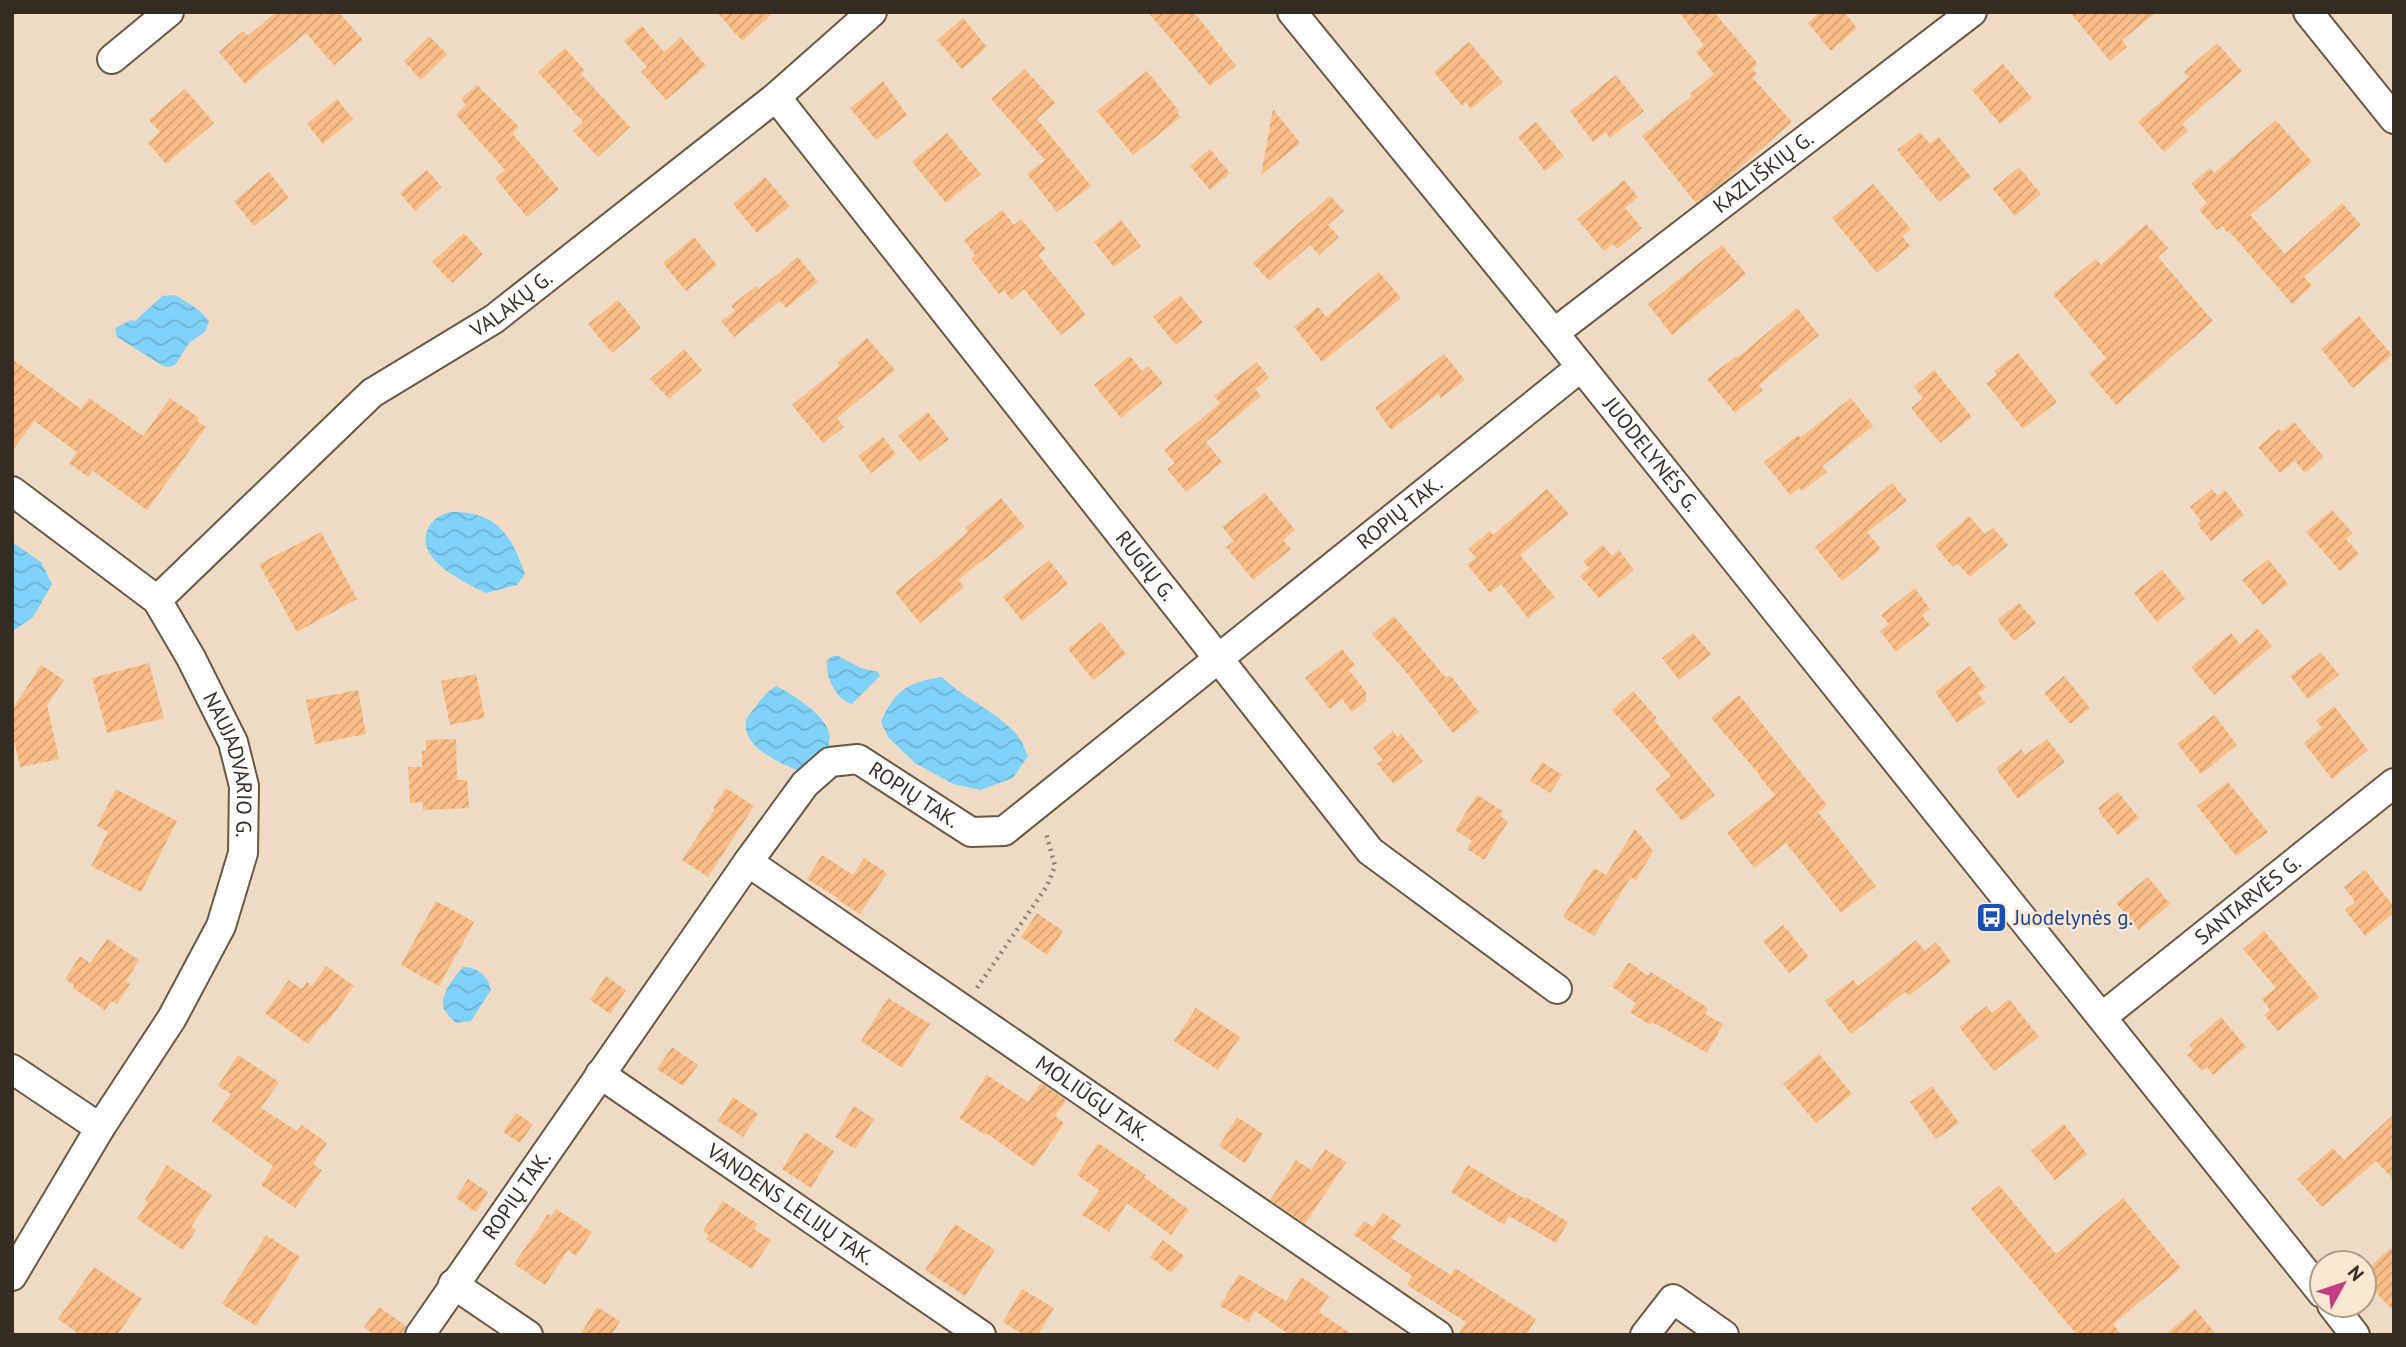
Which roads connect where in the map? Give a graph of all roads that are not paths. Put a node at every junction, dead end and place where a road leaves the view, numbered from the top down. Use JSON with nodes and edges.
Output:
{"nodes":[{"id":1,"x":169,"y":12,"type":"edge"},
{"id":2,"x":872,"y":12,"type":"edge"},
{"id":3,"x":1292,"y":12,"type":"edge"},
{"id":4,"x":1972,"y":12,"type":"edge"},
{"id":5,"x":2308,"y":12,"type":"edge"},
{"id":6,"x":113,"y":59,"type":"dead end"},
{"id":7,"x":776,"y":97,"type":"junction"},
{"id":8,"x":2394,"y":119,"type":"edge"},
{"id":9,"x":1554,"y":333,"type":"junction"},
{"id":10,"x":1581,"y":367,"type":"junction"},
{"id":11,"x":12,"y":491,"type":"edge"},
{"id":12,"x":157,"y":600,"type":"junction"},
{"id":13,"x":1219,"y":657,"type":"junction"},
{"id":14,"x":2394,"y":783,"type":"edge"},
{"id":15,"x":748,"y":862,"type":"junction"},
{"id":16,"x":1557,"y":989,"type":"dead end"},
{"id":17,"x":2102,"y":1017,"type":"junction"},
{"id":18,"x":12,"y":1069,"type":"edge"},
{"id":19,"x":600,"y":1074,"type":"junction"},
{"id":20,"x":100,"y":1128,"type":"junction"},
{"id":21,"x":2308,"y":1275,"type":"edge"},
{"id":22,"x":12,"y":1276,"type":"edge"},
{"id":23,"x":453,"y":1284,"type":"junction"},
{"id":24,"x":420,"y":1335,"type":"edge"},
{"id":25,"x":527,"y":1335,"type":"edge"},
{"id":26,"x":981,"y":1335,"type":"edge"},
{"id":27,"x":1438,"y":1335,"type":"edge"},
{"id":28,"x":1645,"y":1335,"type":"edge"},
{"id":29,"x":1724,"y":1335,"type":"edge"}],
"edges":[{"from":1,"to":6,"type":"street"},
{"from":2,"to":7,"type":"street","name":"VALAKŲ G."},
{"from":3,"to":9,"type":"street","name":"JUODELYNĖS G."},
{"from":4,"to":9,"type":"street","name":"KAZLIŠKIŲ G."},
{"from":5,"to":8,"type":"street"},
{"from":7,"to":12,"type":"street","name":"VALAKŲ G."},
{"from":7,"to":13,"type":"street","name":"RUGIŲ G."},
{"from":9,"to":10,"type":"street","name":"JUODELYNĖS G."},
{"from":10,"to":13,"type":"street","name":"ROPIŲ TAK."},
{"from":10,"to":17,"type":"street","name":"JUODELYNĖS G."},
{"from":11,"to":12,"type":"street","name":"NAUJADVARIO G."},
{"from":12,"to":20,"type":"street","name":"NAUJADVARIO G."},
{"from":13,"to":15,"type":"street","name":"ROPIŲ TAK."},
{"from":13,"to":16,"type":"street","name":"RUGIŲ G."},
{"from":14,"to":17,"type":"street","name":"SANTARVĖS G."},
{"from":15,"to":19,"type":"street","name":"ROPIŲ TAK."},
{"from":15,"to":27,"type":"street","name":"MOLIŪGŲ TAK."},
{"from":17,"to":21,"type":"street","name":"JUODELYNĖS G."},
{"from":18,"to":20,"type":"street"},
{"from":19,"to":23,"type":"street","name":"ROPIŲ TAK."},
{"from":19,"to":26,"type":"street","name":"VANDENS LELIJŲ TAK."},
{"from":20,"to":22,"type":"street","name":"NAUJADVARIO G."},
{"from":23,"to":24,"type":"street","name":"ROPIŲ TAK."},
{"from":23,"to":25,"type":"street"},
{"from":28,"to":29,"type":"street"}]}
